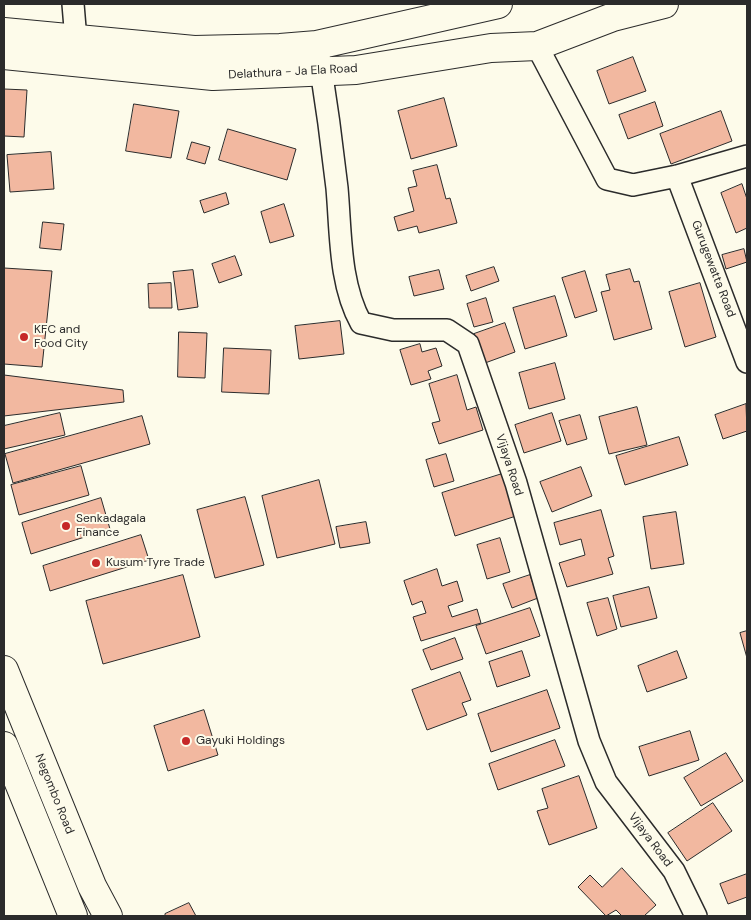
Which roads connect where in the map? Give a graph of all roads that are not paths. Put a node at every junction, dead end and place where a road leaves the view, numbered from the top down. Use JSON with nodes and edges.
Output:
{"nodes":[{"id":1,"x":73,"y":4,"type":"edge"},
{"id":2,"x":498,"y":4,"type":"edge"},
{"id":3,"x":664,"y":4,"type":"edge"},
{"id":4,"x":4,"y":32,"type":"edge"},
{"id":5,"x":76,"y":40,"type":"junction"},
{"id":6,"x":317,"y":45,"type":"junction"},
{"id":7,"x":537,"y":46,"type":"junction"},
{"id":8,"x":4,"y":56,"type":"edge"},
{"id":9,"x":322,"y":72,"type":"junction"},
{"id":10,"x":747,"y":156,"type":"edge"},
{"id":11,"x":677,"y":176,"type":"junction"},
{"id":12,"x":747,"y":362,"type":"edge"},
{"id":13,"x":4,"y":670,"type":"edge"},
{"id":14,"x":4,"y":746,"type":"edge"},
{"id":15,"x":71,"y":914,"type":"edge"},
{"id":16,"x":108,"y":916,"type":"edge"},
{"id":17,"x":696,"y":916,"type":"edge"}],
"edges":[{"from":1,"to":5,"type":"street"},
{"from":2,"to":6,"type":"main road","name":"Delathura - Ja Ela Road"},
{"from":3,"to":7,"type":"main road","name":"Delathura - Ja Ela Road"},
{"from":4,"to":5,"type":"main road","name":"Delathura - Ja Ela Road"},
{"from":5,"to":6,"type":"main road","name":"Delathura - Ja Ela Road"},
{"from":6,"to":9,"type":"street","name":"Vijaya Road"},
{"from":7,"to":9,"type":"main road","name":"Delathura - Ja Ela Road"},
{"from":7,"to":11,"type":"street"},
{"from":8,"to":9,"type":"main road","name":"Delathura - Ja Ela Road"},
{"from":9,"to":17,"type":"street","name":"Vijaya Road"},
{"from":10,"to":11,"type":"street"},
{"from":11,"to":12,"type":"street","name":"Gurugewatta Road"},
{"from":13,"to":16,"type":"main road","name":"Negombo Road"},
{"from":14,"to":15,"type":"main road"}]}
